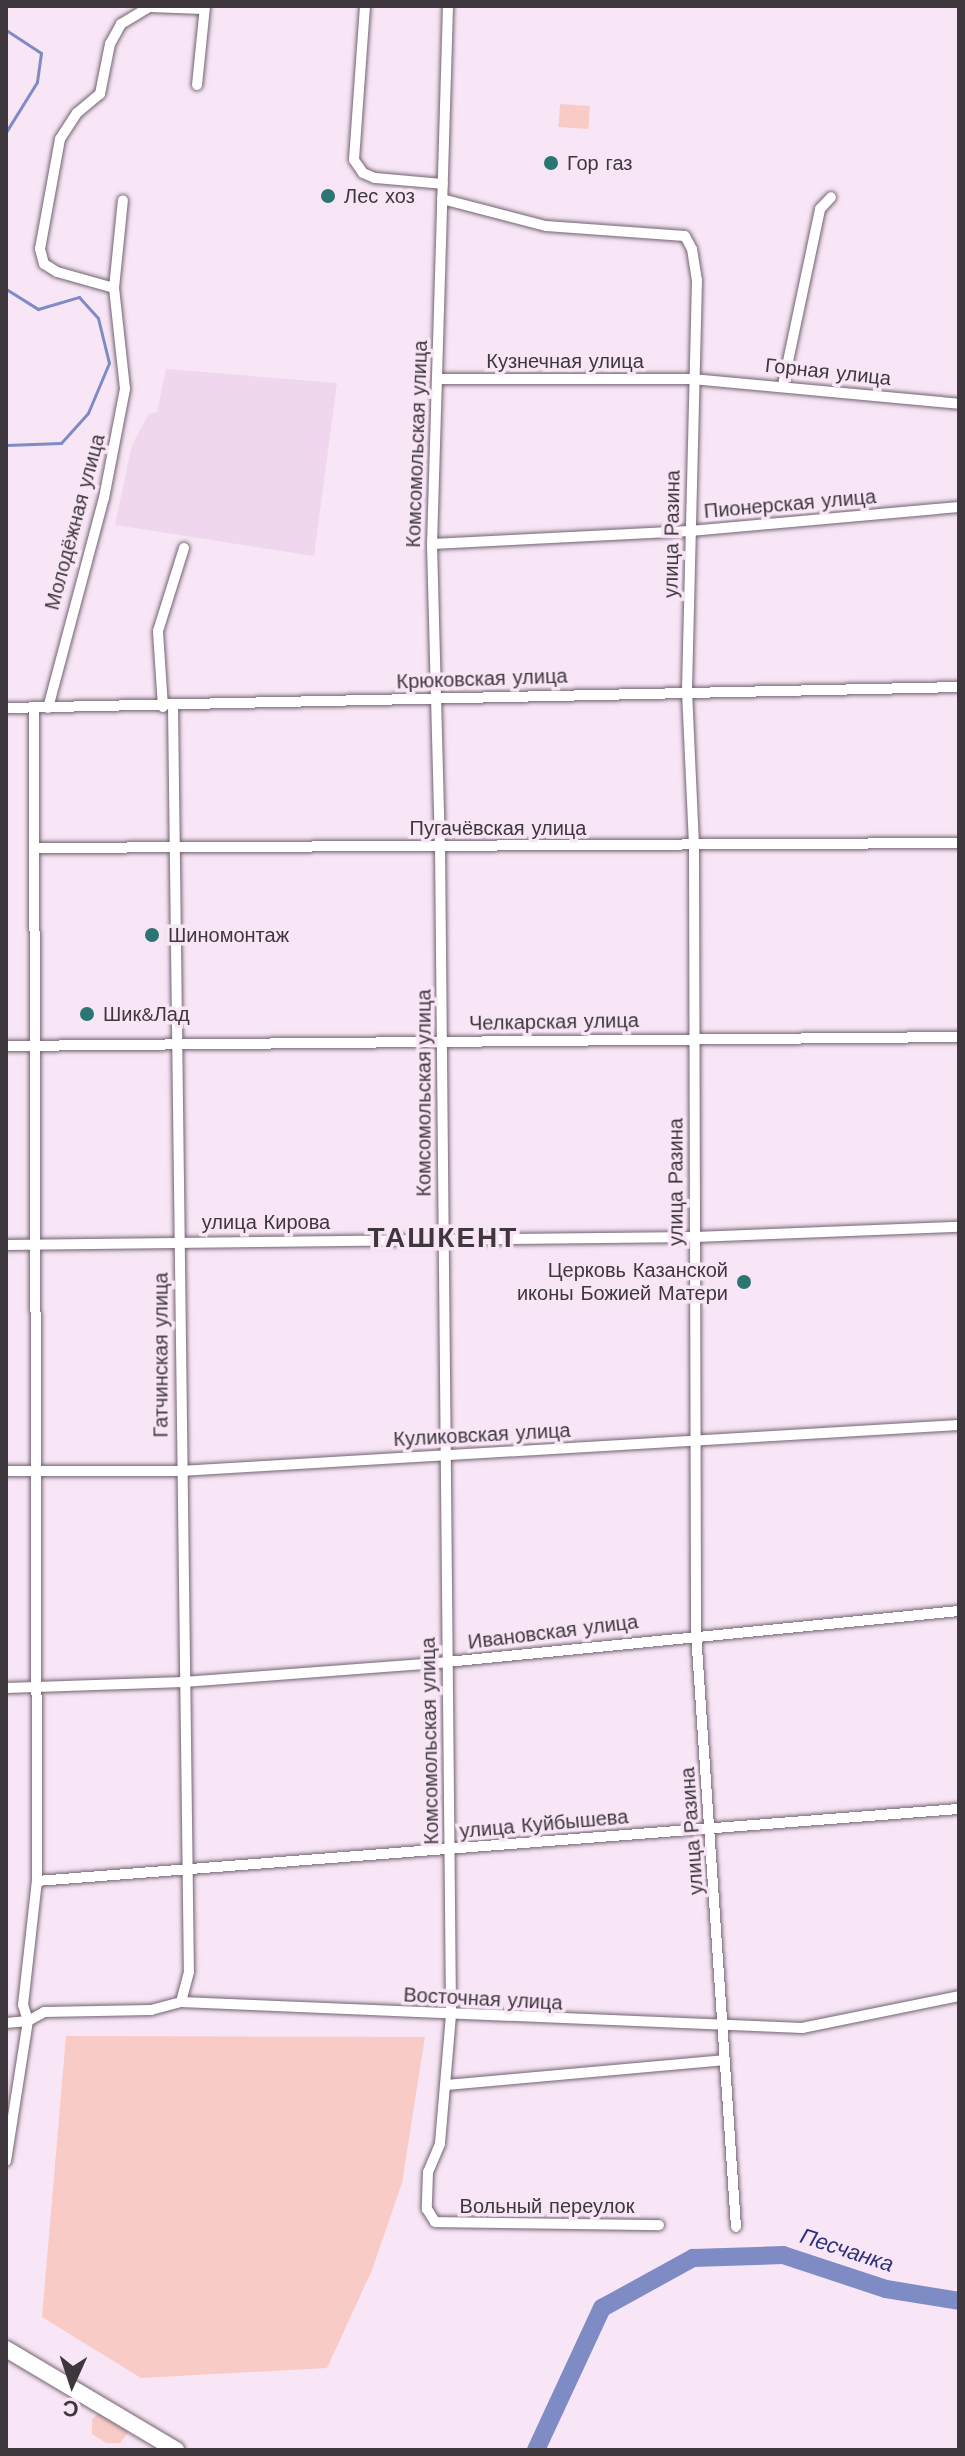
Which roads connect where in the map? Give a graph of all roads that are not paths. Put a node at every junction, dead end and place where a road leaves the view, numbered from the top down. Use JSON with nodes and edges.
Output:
{"nodes":[{"id":1,"x":365,"y":6,"type":"edge"},
{"id":2,"x":448,"y":6,"type":"edge"},
{"id":3,"x":205,"y":7,"type":"edge"},
{"id":4,"x":197,"y":85,"type":"dead end"},
{"id":5,"x":443,"y":184,"type":"junction"},
{"id":6,"x":831,"y":197,"type":"dead end"},
{"id":7,"x":442,"y":199,"type":"junction"},
{"id":8,"x":123,"y":200,"type":"dead end"},
{"id":9,"x":114,"y":288,"type":"junction"},
{"id":10,"x":437,"y":379,"type":"junction"},
{"id":11,"x":692,"y":379,"type":"junction"},
{"id":12,"x":783,"y":385,"type":"junction"},
{"id":13,"x":959,"y":404,"type":"edge"},
{"id":14,"x":959,"y":507,"type":"edge"},
{"id":15,"x":690,"y":531,"type":"junction"},
{"id":16,"x":432,"y":544,"type":"junction"},
{"id":17,"x":184,"y":548,"type":"dead end"},
{"id":18,"x":959,"y":687,"type":"edge"},
{"id":19,"x":687,"y":691,"type":"junction"},
{"id":20,"x":434,"y":698,"type":"junction"},
{"id":21,"x":168,"y":707,"type":"junction"},
{"id":22,"x":6,"y":708,"type":"edge"},
{"id":23,"x":34,"y":708,"type":"junction"},
{"id":24,"x":48,"y":708,"type":"junction"},
{"id":25,"x":959,"y":843,"type":"edge"},
{"id":26,"x":440,"y":844,"type":"junction"},
{"id":27,"x":37,"y":848,"type":"junction"},
{"id":28,"x":694,"y":848,"type":"junction"},
{"id":29,"x":179,"y":849,"type":"junction"},
{"id":30,"x":959,"y":1037,"type":"edge"},
{"id":31,"x":694,"y":1038,"type":"junction"},
{"id":32,"x":442,"y":1041,"type":"junction"},
{"id":33,"x":179,"y":1045,"type":"junction"},
{"id":34,"x":6,"y":1046,"type":"edge"},
{"id":35,"x":35,"y":1047,"type":"junction"},
{"id":36,"x":959,"y":1227,"type":"edge"},
{"id":37,"x":695,"y":1237,"type":"junction"},
{"id":38,"x":443,"y":1238,"type":"junction"},
{"id":39,"x":179,"y":1240,"type":"junction"},
{"id":40,"x":6,"y":1245,"type":"edge"},
{"id":41,"x":36,"y":1245,"type":"junction"},
{"id":42,"x":959,"y":1425,"type":"edge"},
{"id":43,"x":693,"y":1441,"type":"junction"},
{"id":44,"x":446,"y":1455,"type":"junction"},
{"id":45,"x":6,"y":1471,"type":"edge"},
{"id":46,"x":180,"y":1471,"type":"junction"},
{"id":47,"x":36,"y":1472,"type":"junction"},
{"id":48,"x":959,"y":1611,"type":"edge"},
{"id":49,"x":696,"y":1633,"type":"junction"},
{"id":50,"x":447,"y":1662,"type":"junction"},
{"id":51,"x":184,"y":1682,"type":"junction"},
{"id":52,"x":6,"y":1688,"type":"edge"},
{"id":53,"x":34,"y":1688,"type":"junction"},
{"id":54,"x":959,"y":1809,"type":"edge"},
{"id":55,"x":710,"y":1829,"type":"junction"},
{"id":56,"x":450,"y":1850,"type":"junction"},
{"id":57,"x":187,"y":1872,"type":"junction"},
{"id":58,"x":37,"y":1881,"type":"junction"},
{"id":59,"x":959,"y":1996,"type":"edge"},
{"id":60,"x":181,"y":2002,"type":"junction"},
{"id":61,"x":451,"y":2015,"type":"junction"},
{"id":62,"x":28,"y":2021,"type":"junction"},
{"id":63,"x":6,"y":2023,"type":"edge"},
{"id":64,"x":723,"y":2027,"type":"junction"},
{"id":65,"x":724,"y":2060,"type":"junction"},
{"id":66,"x":446,"y":2085,"type":"junction"},
{"id":67,"x":6,"y":2161,"type":"edge"},
{"id":68,"x":435,"y":2222,"type":"joint"},
{"id":69,"x":659,"y":2225,"type":"dead end"},
{"id":70,"x":736,"y":2227,"type":"dead end"},
{"id":71,"x":6,"y":2349,"type":"edge"},
{"id":72,"x":176,"y":2450,"type":"edge"}],
"edges":[{"from":1,"to":5,"type":"street"},
{"from":2,"to":5,"type":"street","name":"Комсомольская улица"},
{"from":3,"to":4,"type":"street"},
{"from":3,"to":9,"type":"street"},
{"from":5,"to":7,"type":"street","name":"Комсомольская улица"},
{"from":6,"to":12,"type":"street"},
{"from":7,"to":10,"type":"street","name":"Комсомольская улица"},
{"from":7,"to":11,"type":"street","name":"улица Разина"},
{"from":8,"to":9,"type":"street","name":"Молодёжная улица"},
{"from":9,"to":24,"type":"street","name":"Молодёжная улица"},
{"from":10,"to":11,"type":"street","name":"Кузнечная улица"},
{"from":10,"to":16,"type":"street","name":"Комсомольская улица"},
{"from":11,"to":12,"type":"street","name":"Горная улица"},
{"from":11,"to":15,"type":"street","name":"улица Разина"},
{"from":12,"to":13,"type":"street","name":"Горная улица"},
{"from":14,"to":15,"type":"street","name":"Пионерская улица"},
{"from":15,"to":16,"type":"street","name":"Пионерская улица"},
{"from":15,"to":19,"type":"street","name":"улица Разина"},
{"from":16,"to":20,"type":"street","name":"Комсомольская улица"},
{"from":17,"to":21,"type":"street","name":"Гатчинская улица"},
{"from":18,"to":19,"type":"street","name":"Крюковская улица"},
{"from":19,"to":20,"type":"street","name":"Крюковская улица"},
{"from":19,"to":28,"type":"street","name":"улица Разина"},
{"from":20,"to":21,"type":"street","name":"Крюковская улица"},
{"from":20,"to":26,"type":"street","name":"Комсомольская улица"},
{"from":21,"to":24,"type":"street","name":"Крюковская улица"},
{"from":21,"to":29,"type":"street","name":"Гатчинская улица"},
{"from":22,"to":23,"type":"street","name":"Крюковская улица"},
{"from":23,"to":24,"type":"street","name":"Крюковская улица"},
{"from":23,"to":27,"type":"street"},
{"from":25,"to":28,"type":"street","name":"Пугачёвская улица"},
{"from":26,"to":28,"type":"street","name":"Пугачёвская улица"},
{"from":26,"to":29,"type":"street","name":"Пугачёвская улица"},
{"from":26,"to":32,"type":"street","name":"Комсомольская улица"},
{"from":27,"to":29,"type":"street","name":"Пугачёвская улица"},
{"from":27,"to":35,"type":"street"},
{"from":28,"to":31,"type":"street","name":"улица Разина"},
{"from":29,"to":33,"type":"street","name":"Гатчинская улица"},
{"from":30,"to":31,"type":"street","name":"Челкарская улица"},
{"from":31,"to":32,"type":"street","name":"Челкарская улица"},
{"from":31,"to":37,"type":"street","name":"улица Разина"},
{"from":32,"to":33,"type":"street","name":"Челкарская улица"},
{"from":32,"to":38,"type":"street","name":"Комсомольская улица"},
{"from":33,"to":35,"type":"street","name":"Челкарская улица"},
{"from":33,"to":39,"type":"street","name":"Гатчинская улица"},
{"from":34,"to":35,"type":"street","name":"Челкарская улица"},
{"from":35,"to":41,"type":"street"},
{"from":36,"to":37,"type":"street","name":"улица Кирова"},
{"from":37,"to":38,"type":"street","name":"улица Кирова"},
{"from":37,"to":43,"type":"street","name":"улица Разина"},
{"from":38,"to":39,"type":"street","name":"улица Кирова"},
{"from":38,"to":44,"type":"street","name":"Комсомольская улица"},
{"from":39,"to":41,"type":"street","name":"улица Кирова"},
{"from":39,"to":46,"type":"street","name":"Гатчинская улица"},
{"from":40,"to":41,"type":"street","name":"улица Кирова"},
{"from":41,"to":47,"type":"street"},
{"from":42,"to":43,"type":"street","name":"Куликовская улица"},
{"from":43,"to":44,"type":"street","name":"Куликовская улица"},
{"from":43,"to":49,"type":"street","name":"улица Разина"},
{"from":44,"to":46,"type":"street","name":"Куликовская улица"},
{"from":44,"to":50,"type":"street","name":"Комсомольская улица"},
{"from":45,"to":47,"type":"street","name":"Куликовская улица"},
{"from":46,"to":47,"type":"street","name":"Куликовская улица"},
{"from":46,"to":51,"type":"street","name":"Гатчинская улица"},
{"from":47,"to":53,"type":"street"},
{"from":48,"to":49,"type":"street","name":"Ивановская улица"},
{"from":49,"to":50,"type":"street","name":"Ивановская улица"},
{"from":49,"to":55,"type":"street","name":"улица Разина"},
{"from":50,"to":51,"type":"street","name":"Ивановская улица"},
{"from":50,"to":56,"type":"street","name":"Комсомольская улица"},
{"from":51,"to":53,"type":"street","name":"Ивановская улица"},
{"from":51,"to":57,"type":"street","name":"Гатчинская улица"},
{"from":52,"to":53,"type":"street","name":"Ивановская улица"},
{"from":53,"to":58,"type":"street"},
{"from":54,"to":55,"type":"street","name":"улица Куйбышева"},
{"from":55,"to":56,"type":"street","name":"улица Куйбышева"},
{"from":55,"to":64,"type":"street","name":"улица Разина"},
{"from":56,"to":57,"type":"street","name":"улица Куйбышева"},
{"from":56,"to":61,"type":"street","name":"Комсомольская улица"},
{"from":57,"to":58,"type":"street","name":"улица Куйбышева"},
{"from":57,"to":60,"type":"street","name":"Гатчинская улица"},
{"from":58,"to":62,"type":"street"},
{"from":59,"to":64,"type":"street","name":"Восточная улица"},
{"from":60,"to":61,"type":"street","name":"Восточная улица"},
{"from":60,"to":62,"type":"street","name":"Восточная улица"},
{"from":61,"to":64,"type":"street","name":"Восточная улица"},
{"from":61,"to":66,"type":"street","name":"Комсомольская улица"},
{"from":62,"to":63,"type":"street","name":"Восточная улица"},
{"from":62,"to":67,"type":"street"},
{"from":64,"to":65,"type":"street","name":"улица Разина"},
{"from":65,"to":66,"type":"street"},
{"from":65,"to":70,"type":"street","name":"улица Разина"},
{"from":66,"to":68,"type":"street","name":"Комсомольская улица"},
{"from":68,"to":69,"type":"street","name":"Вольный переулок"},
{"from":71,"to":72,"type":"highway"}]}
